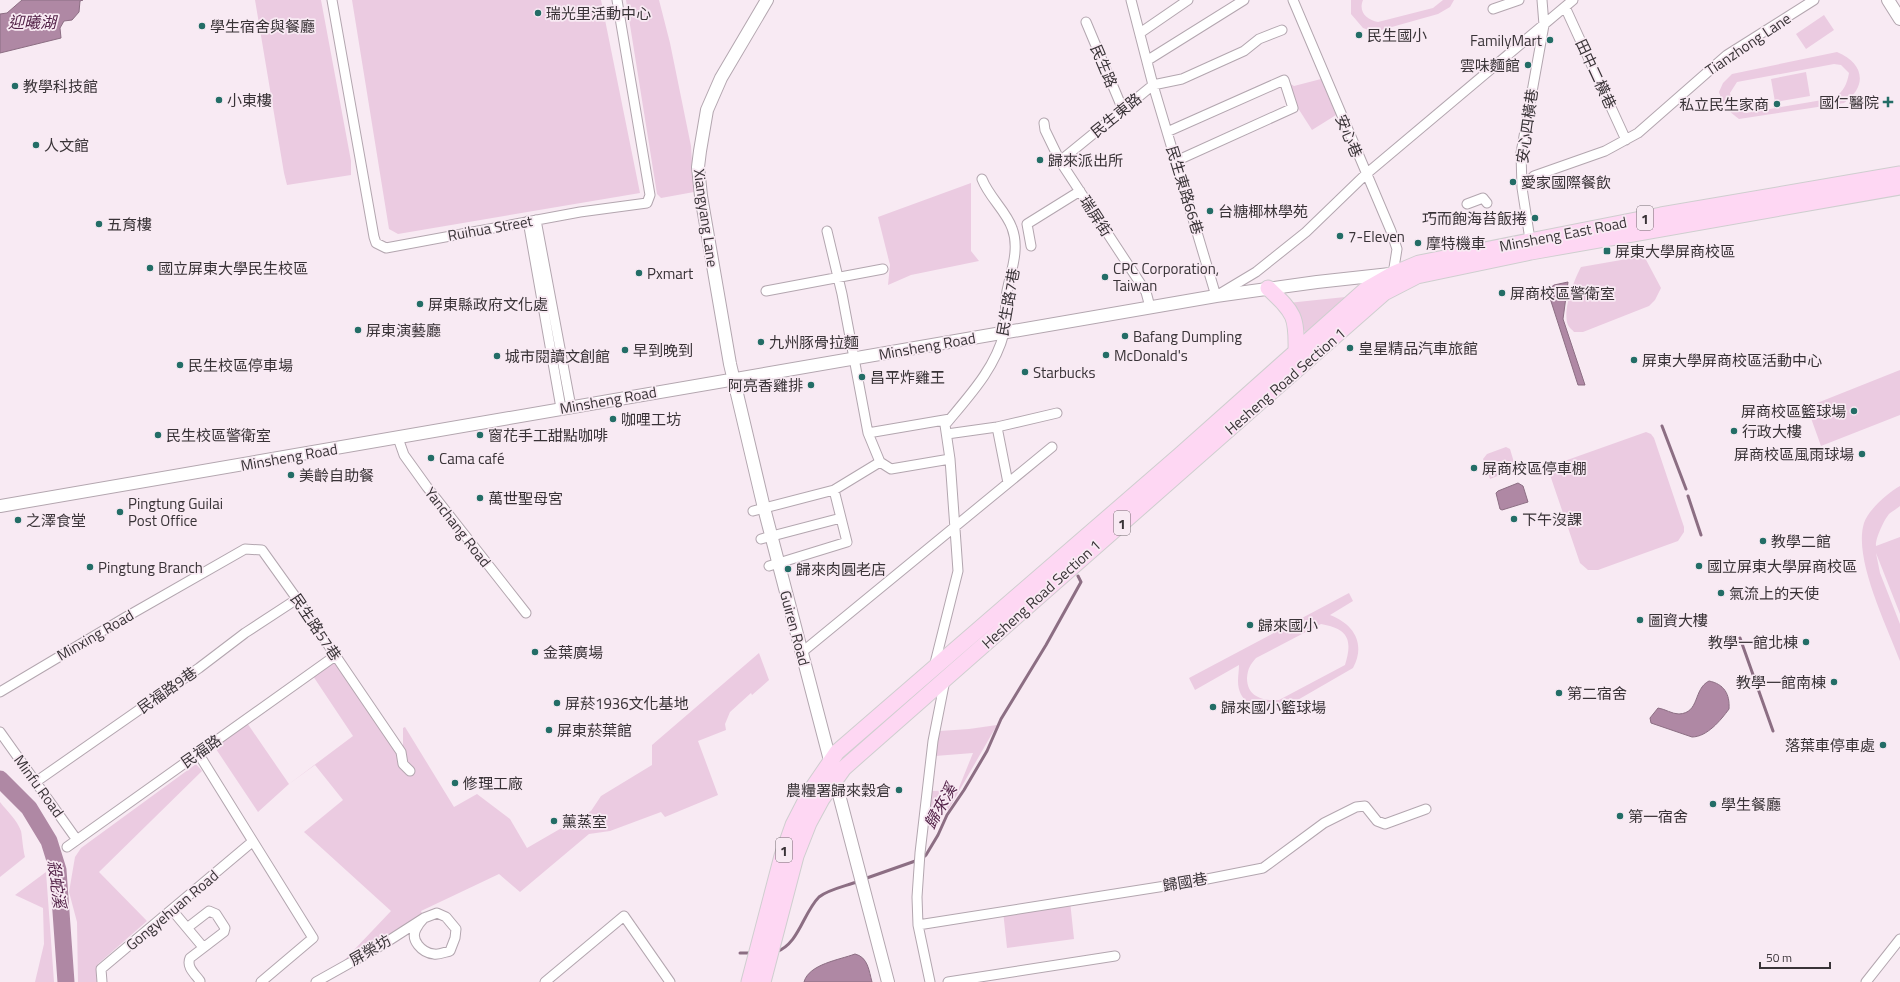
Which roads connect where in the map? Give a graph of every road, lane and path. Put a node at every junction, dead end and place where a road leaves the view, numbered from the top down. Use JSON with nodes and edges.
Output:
{"nodes":[{"id":1,"x":332,"y":0,"type":"edge"},
{"id":2,"x":617,"y":0,"type":"edge"},
{"id":3,"x":767,"y":0,"type":"edge"},
{"id":4,"x":1131,"y":0,"type":"edge"},
{"id":5,"x":1188,"y":0,"type":"edge"},
{"id":6,"x":1244,"y":0,"type":"edge"},
{"id":7,"x":1293,"y":0,"type":"edge"},
{"id":8,"x":1519,"y":0,"type":"edge"},
{"id":9,"x":1542,"y":0,"type":"edge"},
{"id":10,"x":1573,"y":0,"type":"edge"},
{"id":11,"x":1814,"y":0,"type":"edge"},
{"id":12,"x":1888,"y":0,"type":"edge"},
{"id":13,"x":1565,"y":7,"type":"junction"},
{"id":14,"x":1493,"y":9,"type":"dead end"},
{"id":15,"x":1900,"y":19,"type":"edge"},
{"id":16,"x":1086,"y":22,"type":"dead end"},
{"id":17,"x":1544,"y":24,"type":"junction"},
{"id":18,"x":1282,"y":30,"type":"dead end"},
{"id":19,"x":1140,"y":32,"type":"junction"},
{"id":20,"x":1148,"y":60,"type":"junction"},
{"id":21,"x":1153,"y":85,"type":"junction"},
{"id":22,"x":1123,"y":110,"type":"junction"},
{"id":23,"x":1044,"y":123,"type":"dead end"},
{"id":24,"x":1167,"y":132,"type":"junction"},
{"id":25,"x":1626,"y":140,"type":"junction"},
{"id":26,"x":1060,"y":160,"type":"junction"},
{"id":27,"x":1176,"y":161,"type":"junction"},
{"id":28,"x":1900,"y":174,"type":"edge"},
{"id":29,"x":1365,"y":175,"type":"junction"},
{"id":30,"x":982,"y":179,"type":"dead end"},
{"id":31,"x":1900,"y":187,"type":"edge"},
{"id":32,"x":1522,"y":188,"type":"junction"},
{"id":33,"x":1080,"y":191,"type":"junction"},
{"id":34,"x":1487,"y":203,"type":"dead end"},
{"id":35,"x":1467,"y":204,"type":"dead end"},
{"id":36,"x":532,"y":221,"type":"junction"},
{"id":37,"x":827,"y":231,"type":"dead end"},
{"id":38,"x":1031,"y":246,"type":"dead end"},
{"id":39,"x":1531,"y":246,"type":"junction"},
{"id":40,"x":883,"y":269,"type":"dead end"},
{"id":41,"x":1393,"y":274,"type":"junction"},
{"id":42,"x":1417,"y":276,"type":"junction"},
{"id":43,"x":837,"y":278,"type":"junction"},
{"id":44,"x":1268,"y":288,"type":"junction"},
{"id":45,"x":766,"y":291,"type":"dead end"},
{"id":46,"x":1216,"y":296,"type":"junction"},
{"id":47,"x":1150,"y":307,"type":"junction"},
{"id":48,"x":1004,"y":332,"type":"junction"},
{"id":49,"x":1296,"y":352,"type":"junction"},
{"id":50,"x":853,"y":358,"type":"junction"},
{"id":51,"x":733,"y":379,"type":"junction"},
{"id":52,"x":566,"y":408,"type":"junction"},
{"id":53,"x":1057,"y":413,"type":"dead end"},
{"id":54,"x":950,"y":419,"type":"junction"},
{"id":55,"x":997,"y":427,"type":"junction"},
{"id":56,"x":868,"y":433,"type":"junction"},
{"id":57,"x":946,"y":434,"type":"junction"},
{"id":58,"x":398,"y":438,"type":"junction"},
{"id":59,"x":1052,"y":447,"type":"dead end"},
{"id":60,"x":950,"y":459,"type":"junction"},
{"id":61,"x":880,"y":462,"type":"junction"},
{"id":62,"x":1008,"y":483,"type":"junction"},
{"id":63,"x":834,"y":490,"type":"junction"},
{"id":64,"x":0,"y":506,"type":"edge"},
{"id":65,"x":758,"y":510,"type":"junction"},
{"id":66,"x":841,"y":518,"type":"junction"},
{"id":67,"x":956,"y":525,"type":"junction"},
{"id":68,"x":766,"y":537,"type":"junction"},
{"id":69,"x":773,"y":565,"type":"junction"},
{"id":70,"x":191,"y":580,"type":"joint"},
{"id":71,"x":298,"y":599,"type":"junction"},
{"id":72,"x":526,"y":613,"type":"dead end"},
{"id":73,"x":801,"y":653,"type":"junction"},
{"id":74,"x":335,"y":656,"type":"junction"},
{"id":75,"x":934,"y":667,"type":"junction"},
{"id":76,"x":945,"y":680,"type":"junction"},
{"id":77,"x":0,"y":692,"type":"edge"},
{"id":78,"x":0,"y":732,"type":"edge"},
{"id":79,"x":198,"y":753,"type":"junction"},
{"id":80,"x":831,"y":761,"type":"junction"},
{"id":81,"x":410,"y":771,"type":"dead end"},
{"id":82,"x":836,"y":780,"type":"junction"},
{"id":83,"x":37,"y":781,"type":"junction"},
{"id":84,"x":1426,"y":809,"type":"dead end"},
{"id":85,"x":77,"y":840,"type":"junction"},
{"id":86,"x":252,"y":842,"type":"junction"},
{"id":87,"x":67,"y":847,"type":"dead end"},
{"id":88,"x":172,"y":910,"type":"junction"},
{"id":89,"x":424,"y":918,"type":"junction"},
{"id":90,"x":918,"y":925,"type":"junction"},
{"id":91,"x":187,"y":928,"type":"junction"},
{"id":92,"x":1900,"y":939,"type":"edge"},
{"id":93,"x":203,"y":947,"type":"junction"},
{"id":94,"x":763,"y":954,"type":"junction"},
{"id":95,"x":1115,"y":956,"type":"dead end"},
{"id":96,"x":196,"y":980,"type":"edge"},
{"id":97,"x":102,"y":982,"type":"edge"},
{"id":98,"x":261,"y":982,"type":"edge"},
{"id":99,"x":316,"y":982,"type":"edge"},
{"id":100,"x":545,"y":982,"type":"edge"},
{"id":101,"x":670,"y":982,"type":"edge"},
{"id":102,"x":749,"y":982,"type":"edge"},
{"id":103,"x":763,"y":982,"type":"edge"},
{"id":104,"x":888,"y":982,"type":"edge"},
{"id":105,"x":930,"y":982,"type":"edge"},
{"id":106,"x":948,"y":982,"type":"edge"},
{"id":107,"x":1866,"y":982,"type":"edge"}],
"edges":[{"from":1,"to":36,"type":"street","name":"Ruihua Street"},
{"from":2,"to":36,"type":"street","name":"Ruihua Street"},
{"from":3,"to":51,"type":"street","name":"Xiangyang Lane"},
{"from":4,"to":19,"type":"street"},
{"from":5,"to":19,"type":"street"},
{"from":6,"to":20,"type":"street"},
{"from":7,"to":29,"type":"street","name":"安心巷"},
{"from":8,"to":14,"type":"street"},
{"from":9,"to":17,"type":"street","name":"安心四橫巷"},
{"from":10,"to":13,"type":"street"},
{"from":11,"to":25,"type":"street","name":"Tianzhong Lane"},
{"from":12,"to":15,"type":"street"},
{"from":13,"to":17,"type":"street"},
{"from":13,"to":25,"type":"street","name":"田中二橫巷"},
{"from":16,"to":22,"type":"street","name":"民生路"},
{"from":17,"to":29,"type":"street"},
{"from":17,"to":32,"type":"street","name":"安心四橫巷"},
{"from":18,"to":21,"type":"street"},
{"from":19,"to":20,"type":"street"},
{"from":20,"to":21,"type":"street"},
{"from":21,"to":22,"type":"street","name":"民生東路"},
{"from":21,"to":24,"type":"street","name":"民生東路66巷"},
{"from":22,"to":26,"type":"street","name":"民生東路"},
{"from":23,"to":26,"type":"street","name":"瑞屏街"},
{"from":24,"to":27,"type":"street","name":"民生東路66巷"},
{"from":24,"to":27,"type":"street"},
{"from":25,"to":32,"type":"street","name":"Tianzhong Lane"},
{"from":26,"to":33,"type":"street","name":"瑞屏街"},
{"from":27,"to":46,"type":"street","name":"民生東路66巷"},
{"from":28,"to":39,"type":"main road","name":"Minsheng East Road","number":"1"},
{"from":29,"to":41,"type":"street","name":"安心巷"},
{"from":29,"to":46,"type":"street"},
{"from":30,"to":48,"type":"street","name":"民生路7巷"},
{"from":31,"to":39,"type":"main road","name":"Minsheng East Road","number":"1"},
{"from":32,"to":39,"type":"street","name":"安心四橫巷"},
{"from":33,"to":38,"type":"street"},
{"from":33,"to":47,"type":"street","name":"瑞屏街"},
{"from":34,"to":35,"type":"street"},
{"from":36,"to":52,"type":"street"},
{"from":37,"to":43,"type":"street"},
{"from":39,"to":41,"type":"main road","name":"Minsheng East Road","number":"1"},
{"from":39,"to":42,"type":"main road","name":"Minsheng East Road","number":"1"},
{"from":40,"to":43,"type":"street"},
{"from":41,"to":42,"type":"street","name":"Minsheng East Road"},
{"from":41,"to":44,"type":"street","name":"Minsheng East Road"},
{"from":41,"to":49,"type":"main road","name":"Hesheng Road Section 1","number":"1"},
{"from":42,"to":76,"type":"main road","name":"Hesheng Road Section 1","number":"1"},
{"from":43,"to":45,"type":"street"},
{"from":43,"to":50,"type":"street"},
{"from":44,"to":46,"type":"street","name":"Minsheng East Road"},
{"from":44,"to":49,"type":"main road"},
{"from":46,"to":47,"type":"street","name":"Minsheng Road"},
{"from":47,"to":48,"type":"street","name":"Minsheng Road"},
{"from":48,"to":50,"type":"street","name":"Minsheng Road"},
{"from":48,"to":54,"type":"street","name":"民生路7巷"},
{"from":49,"to":75,"type":"main road","name":"Hesheng Road Section 1","number":"1"},
{"from":50,"to":51,"type":"street","name":"Minsheng Road"},
{"from":50,"to":56,"type":"street"},
{"from":51,"to":52,"type":"street","name":"Minsheng Road"},
{"from":51,"to":65,"type":"street","name":"Guiren Road"},
{"from":52,"to":58,"type":"street","name":"Minsheng Road"},
{"from":53,"to":55,"type":"street"},
{"from":54,"to":56,"type":"street"},
{"from":54,"to":57,"type":"street","name":"民生路7巷"},
{"from":55,"to":57,"type":"street"},
{"from":55,"to":62,"type":"street"},
{"from":56,"to":61,"type":"street"},
{"from":57,"to":60,"type":"street","name":"民生路7巷"},
{"from":58,"to":64,"type":"street","name":"Minsheng Road"},
{"from":58,"to":72,"type":"street","name":"Yanchang Road"},
{"from":59,"to":62,"type":"street"},
{"from":60,"to":61,"type":"street"},
{"from":60,"to":67,"type":"street","name":"民生路7巷"},
{"from":61,"to":63,"type":"street"},
{"from":62,"to":67,"type":"street"},
{"from":63,"to":65,"type":"street"},
{"from":63,"to":66,"type":"street"},
{"from":65,"to":68,"type":"street","name":"Guiren Road"},
{"from":66,"to":68,"type":"street"},
{"from":66,"to":69,"type":"street"},
{"from":67,"to":73,"type":"street"},
{"from":67,"to":75,"type":"street","name":"民生路7巷"},
{"from":68,"to":69,"type":"street","name":"Guiren Road"},
{"from":69,"to":73,"type":"street","name":"Guiren Road"},
{"from":70,"to":71,"type":"street","name":"民生路57巷"},
{"from":70,"to":77,"type":"street","name":"Minxing Road"},
{"from":71,"to":74,"type":"street","name":"民生路57巷"},
{"from":71,"to":83,"type":"street","name":"民福路9巷"},
{"from":73,"to":80,"type":"street","name":"Guiren Road"},
{"from":74,"to":79,"type":"street","name":"民福路"},
{"from":74,"to":81,"type":"street","name":"民生路57巷"},
{"from":75,"to":76,"type":"street"},
{"from":75,"to":80,"type":"main road","name":"Hesheng Road Section 1","number":"1"},
{"from":76,"to":82,"type":"main road","name":"Hesheng Road Section 1","number":"1"},
{"from":76,"to":90,"type":"street"},
{"from":78,"to":83,"type":"street","name":"Minfu Road"},
{"from":79,"to":85,"type":"street","name":"民福路"},
{"from":79,"to":86,"type":"street"},
{"from":80,"to":82,"type":"street","name":"Guiren Road"},
{"from":80,"to":94,"type":"main road","name":"Hesheng Road Section 1","number":"1"},
{"from":82,"to":94,"type":"main road","name":"Hesheng Road Section 1","number":"1"},
{"from":82,"to":104,"type":"street","name":"Guiren Road"},
{"from":83,"to":85,"type":"street","name":"Minfu Road"},
{"from":84,"to":90,"type":"street","name":"歸國巷"},
{"from":85,"to":87,"type":"street","name":"民福路"},
{"from":86,"to":88,"type":"street","name":"Gongyehuan Road"},
{"from":86,"to":98,"type":"street"},
{"from":88,"to":91,"type":"street"},
{"from":88,"to":97,"type":"street","name":"Gongyehuan Road"},
{"from":89,"to":89,"type":"street","name":"屏榮坊"},
{"from":89,"to":99,"type":"street","name":"屏榮坊"},
{"from":90,"to":105,"type":"street"},
{"from":91,"to":93,"type":"street"},
{"from":91,"to":93,"type":"street"},
{"from":92,"to":107,"type":"street"},
{"from":93,"to":96,"type":"street"},
{"from":94,"to":102,"type":"main road","name":"Hesheng Road Section 1","number":"1"},
{"from":94,"to":103,"type":"main road","name":"Hesheng Road Section 1","number":"1"},
{"from":95,"to":106,"type":"street"},
{"from":100,"to":101,"type":"street"}]}
